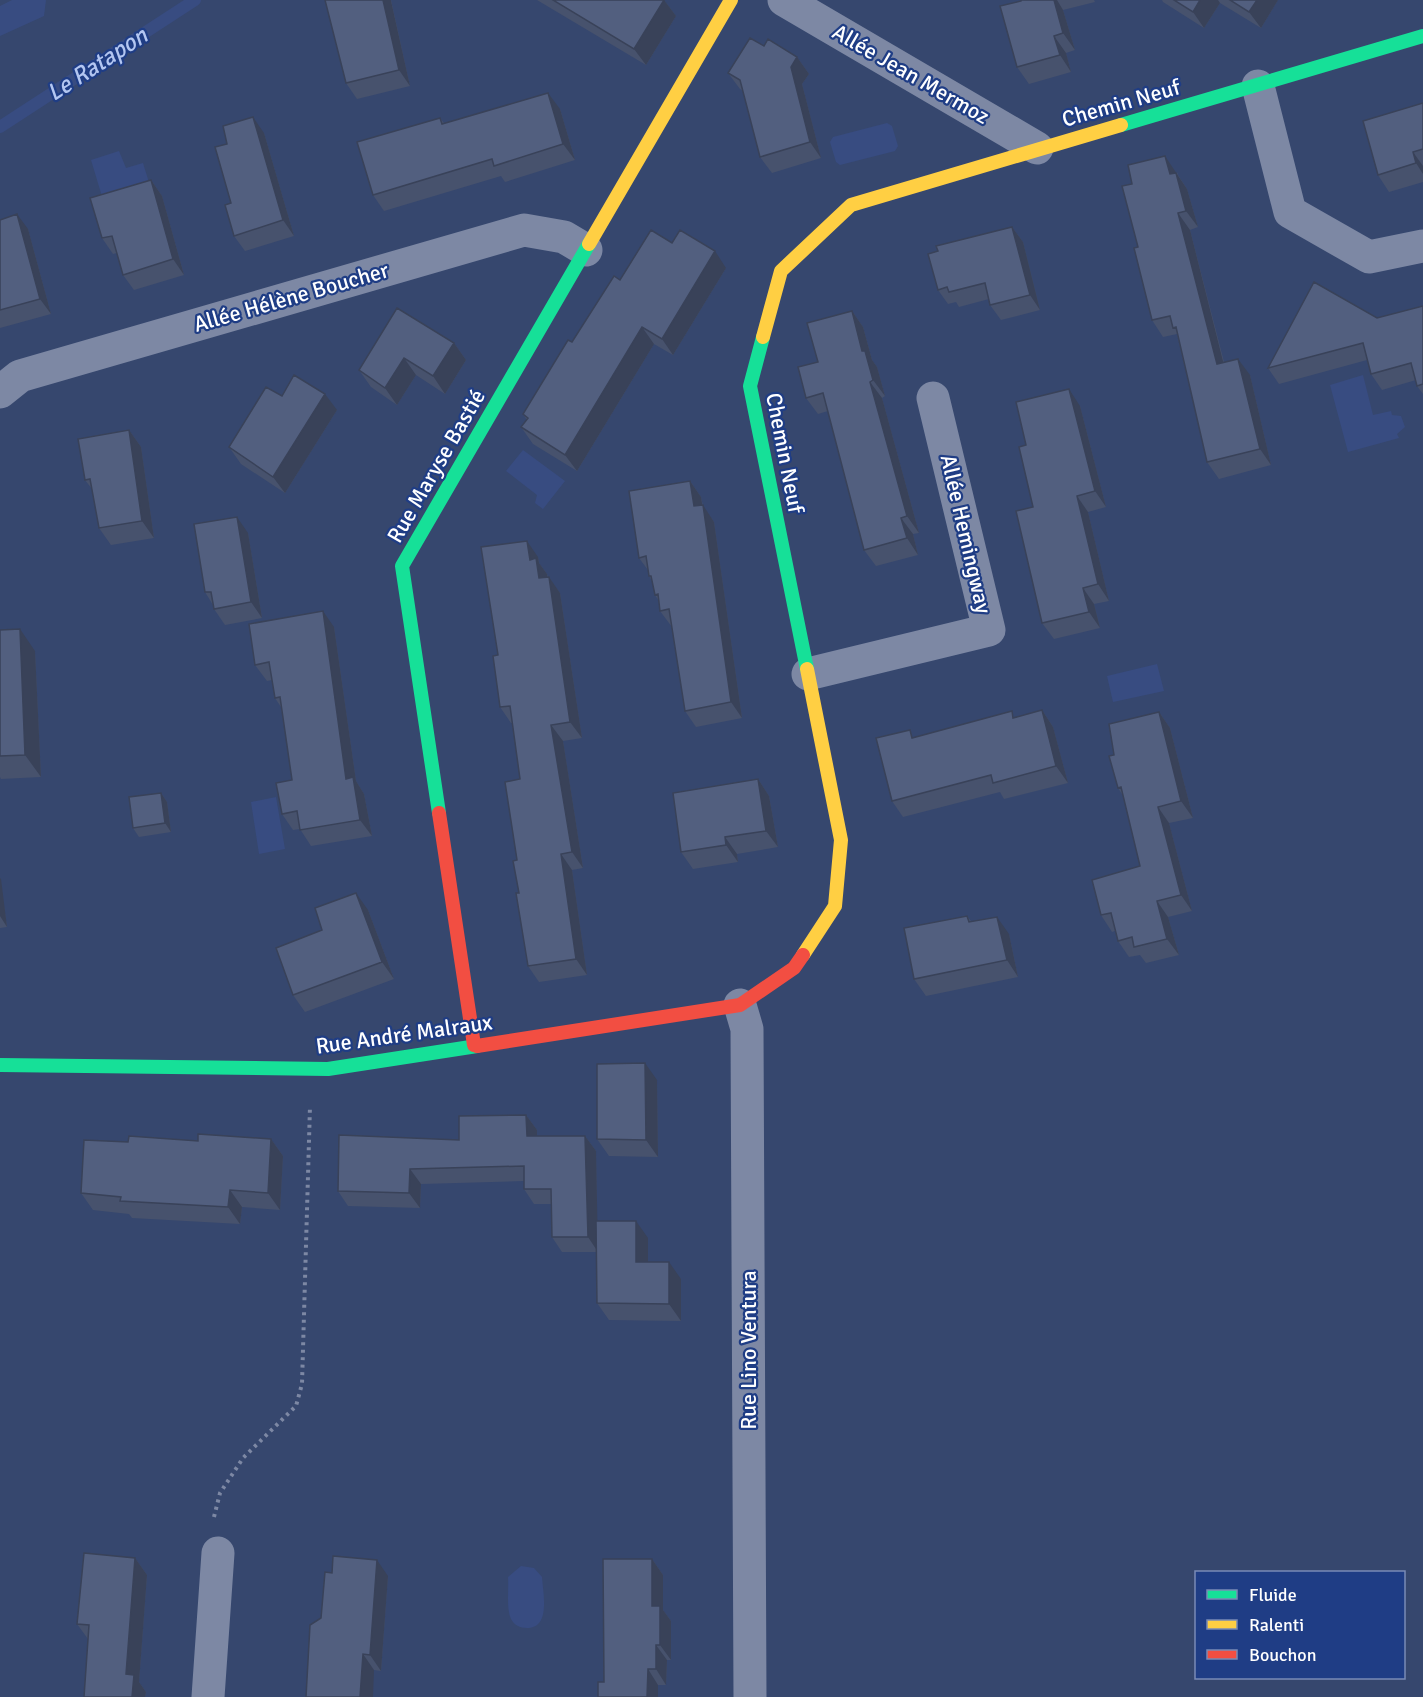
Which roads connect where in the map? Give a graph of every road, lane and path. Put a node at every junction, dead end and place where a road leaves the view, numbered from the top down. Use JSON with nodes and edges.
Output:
{"nodes":[{"id":1,"x":731,"y":0,"type":"edge"},
{"id":2,"x":784,"y":0,"type":"edge"},
{"id":3,"x":1423,"y":36,"type":"edge"},
{"id":4,"x":1258,"y":86,"type":"junction"},
{"id":5,"x":1037,"y":148,"type":"junction"},
{"id":6,"x":1423,"y":246,"type":"edge"},
{"id":7,"x":586,"y":250,"type":"junction"},
{"id":8,"x":0,"y":392,"type":"edge"},
{"id":9,"x":933,"y":398,"type":"dead end"},
{"id":10,"x":808,"y":674,"type":"junction"},
{"id":11,"x":740,"y":1005,"type":"junction"},
{"id":12,"x":474,"y":1045,"type":"junction"},
{"id":13,"x":0,"y":1065,"type":"edge"},
{"id":14,"x":312,"y":1069,"type":"junction"},
{"id":15,"x":218,"y":1553,"type":"joint"},
{"id":16,"x":208,"y":1697,"type":"edge"},
{"id":17,"x":750,"y":1697,"type":"edge"}],
"edges":[{"from":1,"to":7,"type":"street","name":"Rue Maryse Bastié"},
{"from":2,"to":5,"type":"street","name":"Allée Jean Mermoz"},
{"from":3,"to":4,"type":"street","name":"Chemin Neuf"},
{"from":4,"to":5,"type":"street","name":"Chemin Neuf"},
{"from":4,"to":6,"type":"street"},
{"from":5,"to":10,"type":"street","name":"Chemin Neuf"},
{"from":7,"to":8,"type":"street","name":"Allée Hélène Boucher"},
{"from":7,"to":12,"type":"street","name":"Rue Maryse Bastié"},
{"from":9,"to":10,"type":"street","name":"Allée Hemingway"},
{"from":10,"to":11,"type":"street","name":"Chemin Neuf"},
{"from":11,"to":12,"type":"street","name":"Rue André Malraux"},
{"from":11,"to":17,"type":"street","name":"Rue Lino Ventura"},
{"from":12,"to":14,"type":"street","name":"Rue André Malraux"},
{"from":13,"to":14,"type":"street","name":"Rue André Malraux"},
{"from":14,"to":15,"type":"path"},
{"from":15,"to":16,"type":"street"}]}
